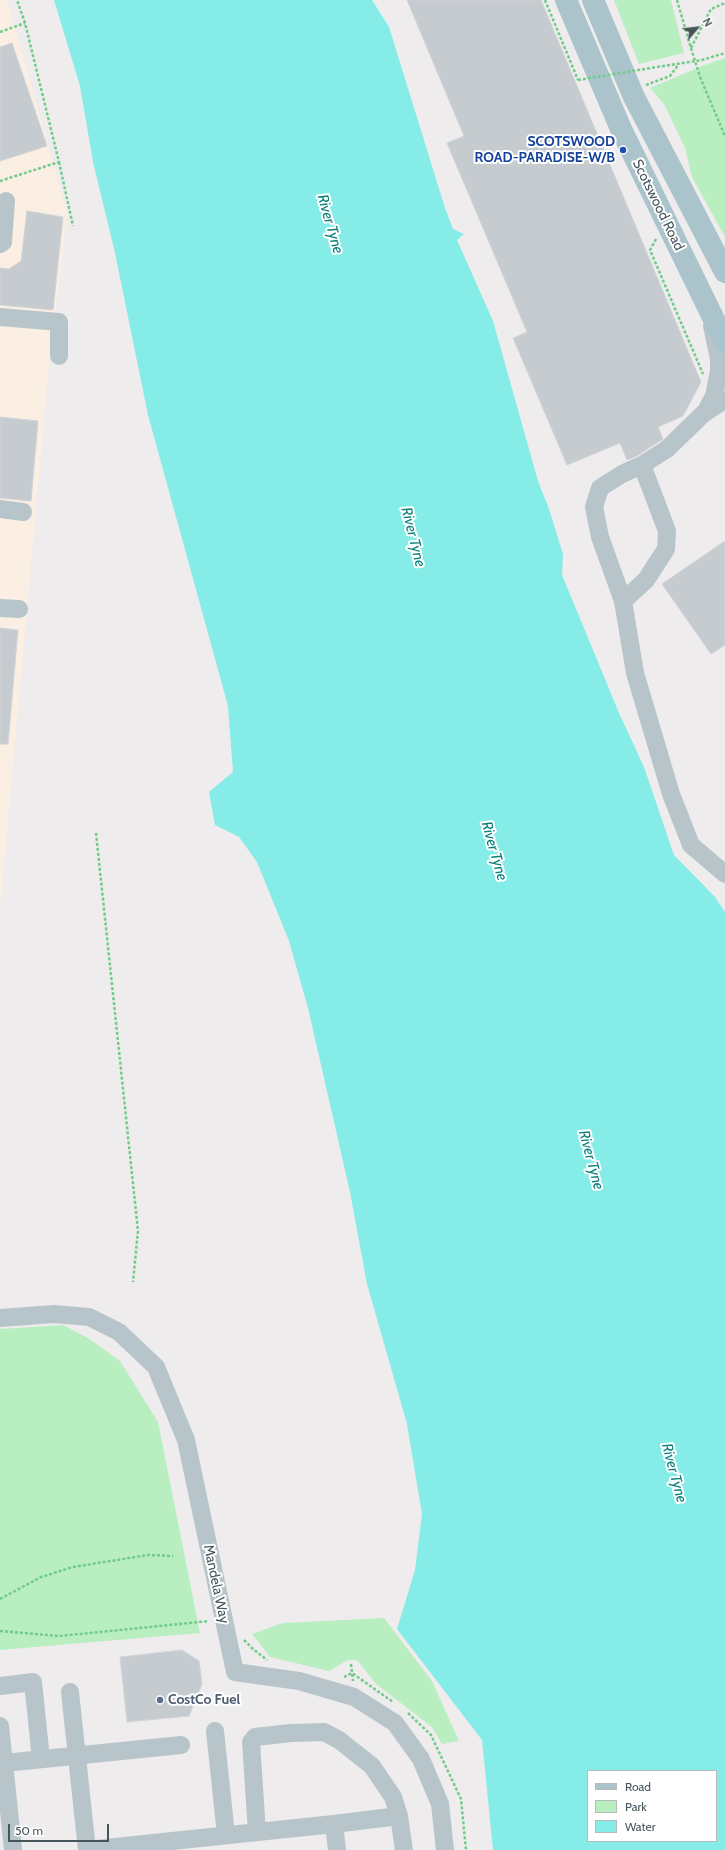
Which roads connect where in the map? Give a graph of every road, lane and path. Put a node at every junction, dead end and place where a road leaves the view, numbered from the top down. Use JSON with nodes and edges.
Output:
{"nodes":[{"id":1,"x":17,"y":0,"type":"edge"},
{"id":2,"x":545,"y":0,"type":"edge"},
{"id":3,"x":566,"y":0,"type":"edge"},
{"id":4,"x":593,"y":0,"type":"edge"},
{"id":5,"x":677,"y":0,"type":"edge"},
{"id":6,"x":725,"y":3,"type":"edge"},
{"id":7,"x":25,"y":23,"type":"junction"},
{"id":8,"x":0,"y":32,"type":"edge"},
{"id":9,"x":691,"y":48,"type":"junction"},
{"id":10,"x":725,"y":53,"type":"edge"},
{"id":11,"x":678,"y":65,"type":"junction"},
{"id":12,"x":644,"y":86,"type":"dead end"},
{"id":13,"x":725,"y":136,"type":"edge"},
{"id":14,"x":59,"y":162,"type":"junction"},
{"id":15,"x":0,"y":181,"type":"edge"},
{"id":16,"x":6,"y":201,"type":"dead end"},
{"id":17,"x":73,"y":226,"type":"dead end"},
{"id":18,"x":0,"y":244,"type":"edge"},
{"id":19,"x":725,"y":272,"type":"edge"},
{"id":20,"x":706,"y":302,"type":"junction"},
{"id":21,"x":0,"y":317,"type":"edge"},
{"id":22,"x":725,"y":342,"type":"edge"},
{"id":23,"x":59,"y":356,"type":"dead end"},
{"id":24,"x":725,"y":400,"type":"edge"},
{"id":25,"x":704,"y":414,"type":"junction"},
{"id":26,"x":642,"y":465,"type":"junction"},
{"id":27,"x":0,"y":509,"type":"edge"},
{"id":28,"x":22,"y":512,"type":"dead end"},
{"id":29,"x":623,"y":601,"type":"junction"},
{"id":30,"x":0,"y":608,"type":"edge"},
{"id":31,"x":19,"y":609,"type":"dead end"},
{"id":32,"x":96,"y":832,"type":"dead end"},
{"id":33,"x":725,"y":874,"type":"edge"},
{"id":34,"x":133,"y":1282,"type":"dead end"},
{"id":35,"x":0,"y":1318,"type":"edge"},
{"id":36,"x":173,"y":1556,"type":"dead end"},
{"id":37,"x":0,"y":1598,"type":"edge"},
{"id":38,"x":223,"y":1619,"type":"junction"},
{"id":39,"x":0,"y":1631,"type":"edge"},
{"id":40,"x":243,"y":1639,"type":"dead end"},
{"id":41,"x":274,"y":1662,"type":"dead end"},
{"id":42,"x":338,"y":1676,"type":"dead end"},
{"id":43,"x":0,"y":1686,"type":"edge"},
{"id":44,"x":70,"y":1692,"type":"dead end"},
{"id":45,"x":400,"y":1706,"type":"dead end"},
{"id":46,"x":406,"y":1710,"type":"dead end"},
{"id":47,"x":0,"y":1726,"type":"edge"},
{"id":48,"x":214,"y":1731,"type":"dead end"},
{"id":49,"x":181,"y":1745,"type":"dead end"},
{"id":50,"x":77,"y":1755,"type":"junction"},
{"id":51,"x":41,"y":1759,"type":"junction"},
{"id":52,"x":4,"y":1763,"type":"junction"},
{"id":53,"x":399,"y":1816,"type":"junction"},
{"id":54,"x":334,"y":1824,"type":"junction"},
{"id":55,"x":257,"y":1832,"type":"junction"},
{"id":56,"x":226,"y":1835,"type":"junction"},
{"id":57,"x":13,"y":1850,"type":"edge"},
{"id":58,"x":86,"y":1850,"type":"edge"},
{"id":59,"x":337,"y":1850,"type":"edge"},
{"id":60,"x":404,"y":1850,"type":"edge"},
{"id":61,"x":445,"y":1850,"type":"edge"},
{"id":62,"x":466,"y":1850,"type":"edge"}],
"edges":[{"from":1,"to":7,"type":"path"},
{"from":2,"to":11,"type":"path","bridge":true},
{"from":3,"to":20,"type":"main road","name":"Scotswood Road"},
{"from":4,"to":19,"type":"main road","name":"Scotswood Road"},
{"from":5,"to":9,"type":"path"},
{"from":6,"to":9,"type":"path"},
{"from":7,"to":8,"type":"path"},
{"from":7,"to":14,"type":"path"},
{"from":9,"to":13,"type":"path","bridge":true},
{"from":10,"to":11,"type":"path"},
{"from":11,"to":12,"type":"path"},
{"from":14,"to":15,"type":"path"},
{"from":14,"to":17,"type":"path"},
{"from":16,"to":18,"type":"street"},
{"from":20,"to":22,"type":"main road","name":"Scotswood Road"},
{"from":20,"to":25,"type":"street"},
{"from":21,"to":23,"type":"street"},
{"from":24,"to":25,"type":"street"},
{"from":25,"to":26,"type":"street"},
{"from":26,"to":29,"type":"street"},
{"from":26,"to":29,"type":"street"},
{"from":27,"to":28,"type":"street"},
{"from":29,"to":33,"type":"street"},
{"from":30,"to":31,"type":"street"},
{"from":32,"to":34,"type":"path"},
{"from":35,"to":38,"type":"street","name":"Mandela Way"},
{"from":36,"to":37,"type":"path"},
{"from":38,"to":39,"type":"path"},
{"from":38,"to":61,"type":"street","name":"Mandela Way"},
{"from":40,"to":41,"type":"path"},
{"from":42,"to":45,"type":"path"},
{"from":43,"to":51,"type":"street"},
{"from":44,"to":50,"type":"street"},
{"from":46,"to":62,"type":"path"},
{"from":47,"to":52,"type":"street"},
{"from":48,"to":56,"type":"street"},
{"from":49,"to":50,"type":"street"},
{"from":50,"to":51,"type":"street"},
{"from":50,"to":58,"type":"street"},
{"from":51,"to":52,"type":"street"},
{"from":52,"to":57,"type":"street"},
{"from":53,"to":54,"type":"street"},
{"from":53,"to":55,"type":"street"},
{"from":53,"to":60,"type":"street"},
{"from":54,"to":55,"type":"street"},
{"from":54,"to":59,"type":"street"},
{"from":55,"to":56,"type":"street"},
{"from":56,"to":58,"type":"street"}]}
